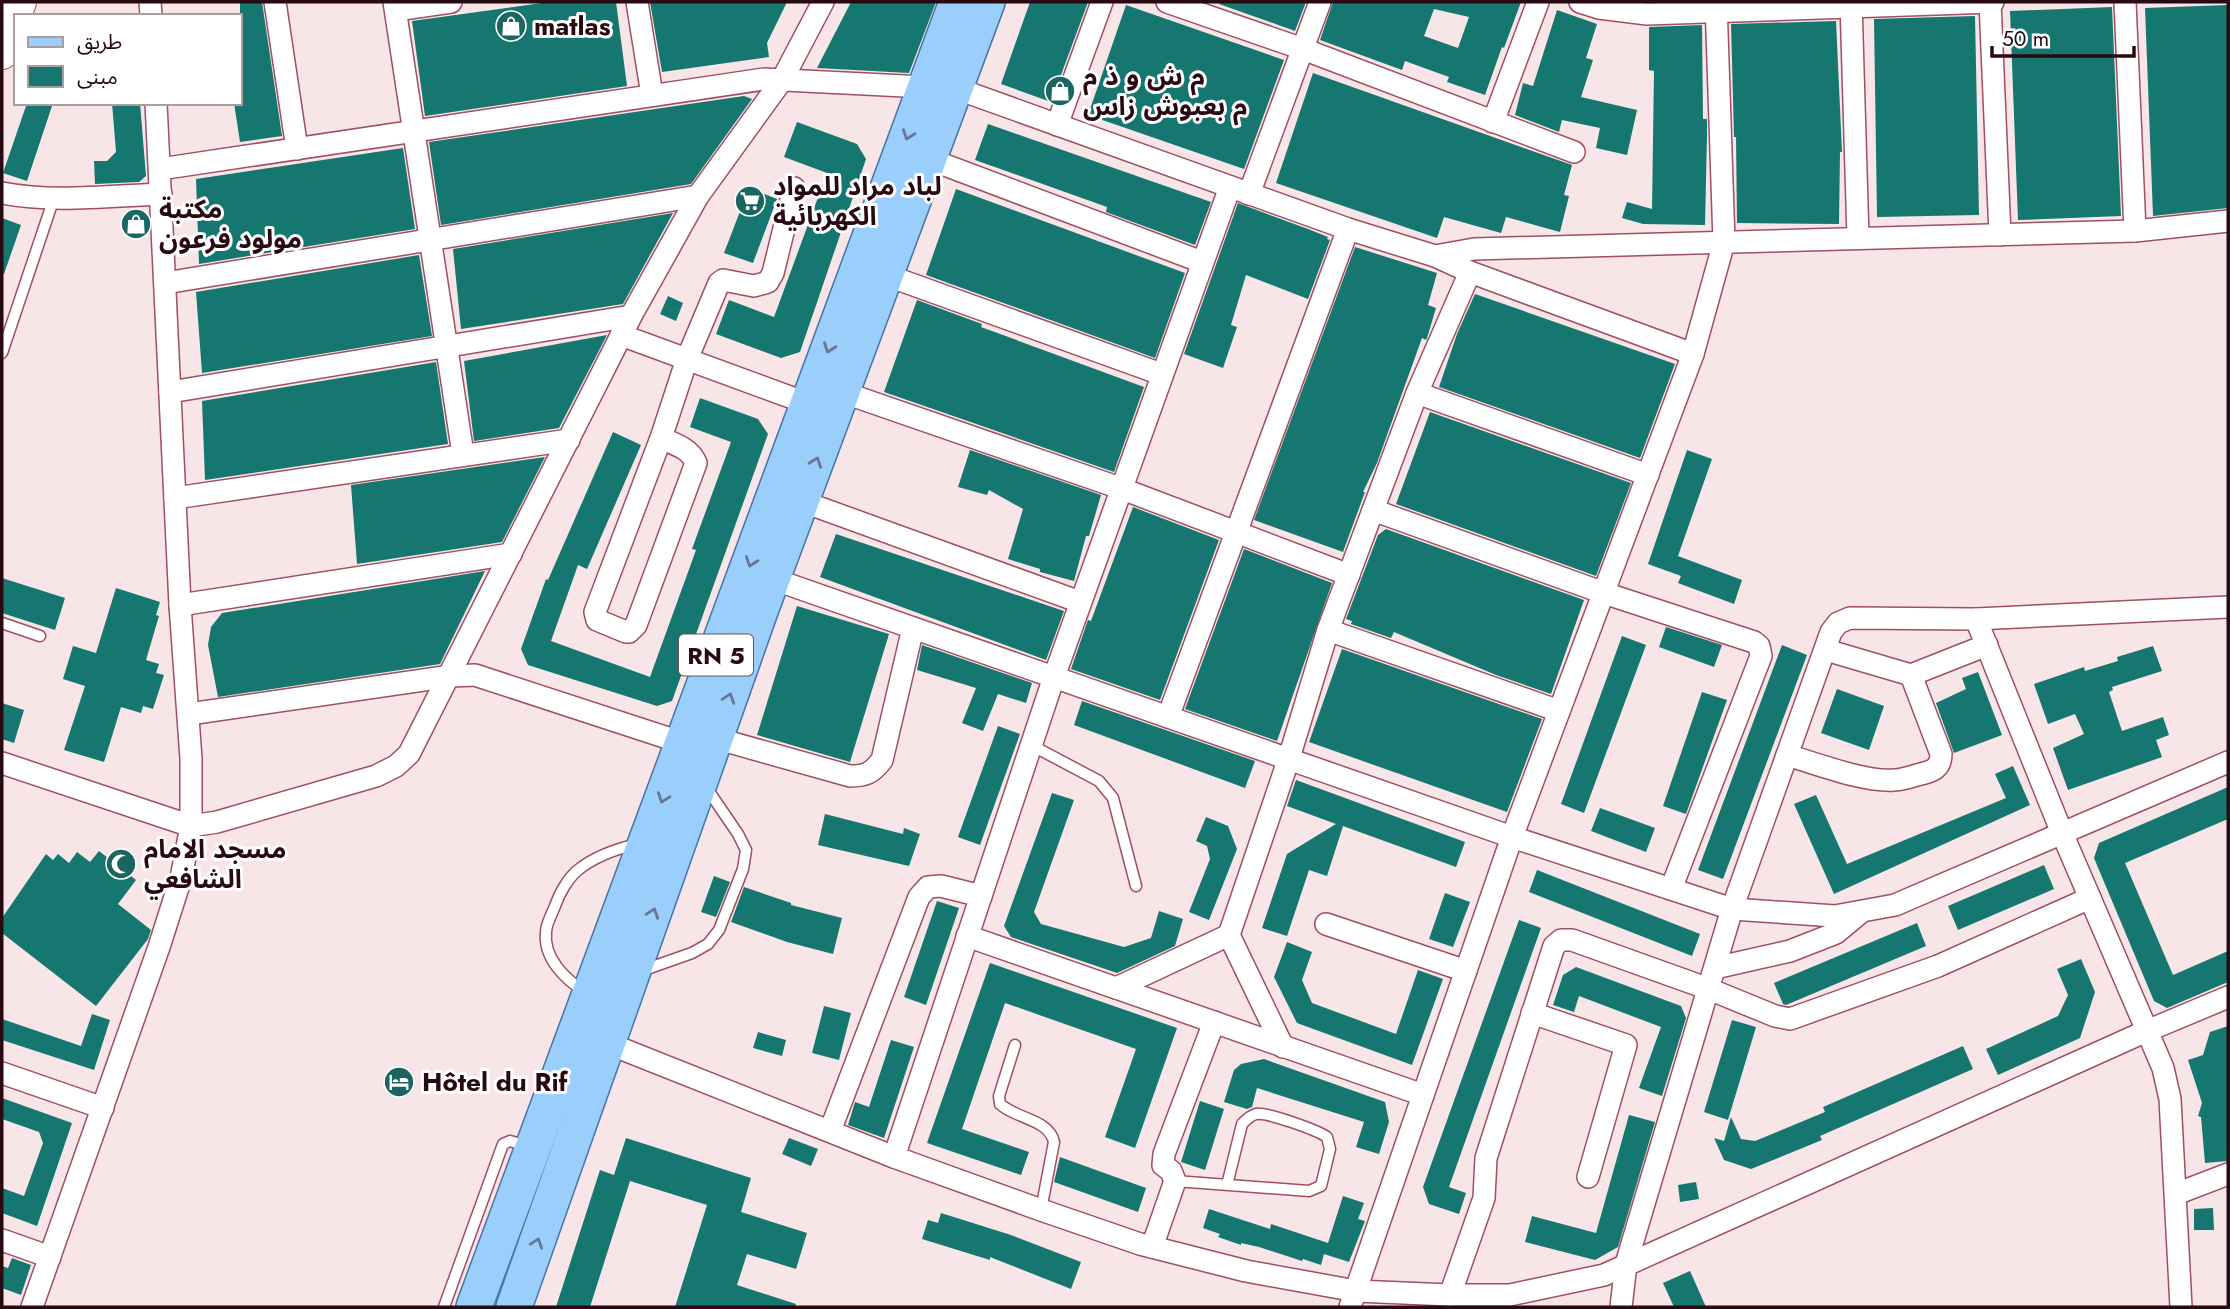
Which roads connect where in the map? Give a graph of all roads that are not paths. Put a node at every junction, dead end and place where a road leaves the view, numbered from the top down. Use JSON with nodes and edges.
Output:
{"nodes":[{"id":1,"x":275,"y":2,"type":"edge"},
{"id":2,"x":451,"y":2,"type":"edge"},
{"id":3,"x":637,"y":2,"type":"edge"},
{"id":4,"x":823,"y":2,"type":"edge"},
{"id":5,"x":957,"y":2,"type":"edge"},
{"id":6,"x":987,"y":2,"type":"edge"},
{"id":7,"x":1102,"y":2,"type":"edge"},
{"id":8,"x":1167,"y":2,"type":"edge"},
{"id":9,"x":1320,"y":2,"type":"edge"},
{"id":10,"x":1538,"y":2,"type":"edge"},
{"id":11,"x":1580,"y":2,"type":"edge"},
{"id":12,"x":1991,"y":2,"type":"edge"},
{"id":13,"x":2125,"y":2,"type":"edge"},
{"id":14,"x":1851,"y":4,"type":"edge"},
{"id":15,"x":395,"y":6,"type":"edge"},
{"id":16,"x":1716,"y":6,"type":"edge"},
{"id":17,"x":14,"y":19,"type":"edge"},
{"id":18,"x":1303,"y":50,"type":"junction"},
{"id":19,"x":2,"y":53,"type":"edge"},
{"id":20,"x":782,"y":80,"type":"junction"},
{"id":21,"x":940,"y":88,"type":"junction"},
{"id":22,"x":652,"y":95,"type":"junction"},
{"id":23,"x":156,"y":105,"type":"edge"},
{"id":24,"x":1493,"y":122,"type":"junction"},
{"id":25,"x":1057,"y":125,"type":"junction"},
{"id":26,"x":414,"y":131,"type":"junction"},
{"id":27,"x":296,"y":149,"type":"junction"},
{"id":28,"x":1574,"y":152,"type":"dead end"},
{"id":29,"x":929,"y":159,"type":"junction"},
{"id":30,"x":160,"y":169,"type":"junction"},
{"id":31,"x":794,"y":188,"type":"dead end"},
{"id":32,"x":1240,"y":191,"type":"junction"},
{"id":33,"x":2,"y":193,"type":"edge"},
{"id":34,"x":161,"y":194,"type":"junction"},
{"id":35,"x":698,"y":197,"type":"junction"},
{"id":36,"x":54,"y":198,"type":"junction"},
{"id":37,"x":2228,"y":221,"type":"edge"},
{"id":38,"x":1348,"y":229,"type":"junction"},
{"id":39,"x":2135,"y":231,"type":"junction"},
{"id":40,"x":2000,"y":234,"type":"junction"},
{"id":41,"x":1858,"y":238,"type":"junction"},
{"id":42,"x":430,"y":240,"type":"junction"},
{"id":43,"x":1724,"y":242,"type":"junction"},
{"id":44,"x":1435,"y":256,"type":"junction"},
{"id":45,"x":1202,"y":262,"type":"junction"},
{"id":46,"x":1470,"y":272,"type":"junction"},
{"id":47,"x":886,"y":275,"type":"junction"},
{"id":48,"x":165,"y":282,"type":"junction"},
{"id":49,"x":631,"y":316,"type":"junction"},
{"id":50,"x":621,"y":335,"type":"junction"},
{"id":51,"x":447,"y":347,"type":"junction"},
{"id":52,"x":2,"y":353,"type":"edge"},
{"id":53,"x":1693,"y":354,"type":"junction"},
{"id":54,"x":687,"y":359,"type":"junction"},
{"id":55,"x":1161,"y":374,"type":"junction"},
{"id":56,"x":170,"y":391,"type":"junction"},
{"id":57,"x":842,"y":392,"type":"junction"},
{"id":58,"x":1417,"y":393,"type":"junction"},
{"id":59,"x":809,"y":404,"type":"junction"},
{"id":60,"x":661,"y":438,"type":"junction"},
{"id":61,"x":569,"y":440,"type":"junction"},
{"id":62,"x":463,"y":454,"type":"junction"},
{"id":63,"x":1648,"y":475,"type":"junction"},
{"id":64,"x":1120,"y":488,"type":"junction"},
{"id":65,"x":175,"y":498,"type":"junction"},
{"id":66,"x":802,"y":501,"type":"junction"},
{"id":67,"x":1373,"y":510,"type":"junction"},
{"id":68,"x":1236,"y":532,"type":"junction"},
{"id":69,"x":511,"y":554,"type":"junction"},
{"id":70,"x":1349,"y":575,"type":"junction"},
{"id":71,"x":773,"y":579,"type":"junction"},
{"id":72,"x":1604,"y":593,"type":"junction"},
{"id":73,"x":1080,"y":602,"type":"junction"},
{"id":74,"x":180,"y":606,"type":"junction"},
{"id":75,"x":2228,"y":607,"type":"edge"},
{"id":76,"x":1976,"y":618,"type":"junction"},
{"id":77,"x":2,"y":623,"type":"edge"},
{"id":78,"x":913,"y":628,"type":"junction"},
{"id":79,"x":1328,"y":630,"type":"junction"},
{"id":80,"x":40,"y":636,"type":"dead end"},
{"id":81,"x":1987,"y":645,"type":"junction"},
{"id":82,"x":1826,"y":650,"type":"junction"},
{"id":83,"x":1911,"y":675,"type":"junction"},
{"id":84,"x":451,"y":676,"type":"junction"},
{"id":85,"x":1054,"y":677,"type":"junction"},
{"id":86,"x":1559,"y":711,"type":"junction"},
{"id":87,"x":189,"y":714,"type":"junction"},
{"id":88,"x":1168,"y":717,"type":"junction"},
{"id":89,"x":699,"y":740,"type":"junction"},
{"id":90,"x":1031,"y":745,"type":"junction"},
{"id":91,"x":1787,"y":755,"type":"junction"},
{"id":92,"x":1289,"y":758,"type":"junction"},
{"id":93,"x":2228,"y":762,"type":"edge"},
{"id":94,"x":2,"y":763,"type":"edge"},
{"id":95,"x":701,"y":779,"type":"junction"},
{"id":96,"x":191,"y":826,"type":"junction"},
{"id":97,"x":2062,"y":833,"type":"junction"},
{"id":98,"x":1511,"y":837,"type":"junction"},
{"id":99,"x":646,"y":842,"type":"junction"},
{"id":100,"x":1136,"y":886,"type":"dead end"},
{"id":101,"x":1671,"y":889,"type":"junction"},
{"id":102,"x":981,"y":896,"type":"junction"},
{"id":103,"x":2090,"y":898,"type":"junction"},
{"id":104,"x":1732,"y":909,"type":"junction"},
{"id":105,"x":1860,"y":913,"type":"junction"},
{"id":106,"x":1326,"y":924,"type":"dead end"},
{"id":107,"x":1228,"y":935,"type":"junction"},
{"id":108,"x":967,"y":936,"type":"junction"},
{"id":109,"x":1466,"y":971,"type":"junction"},
{"id":110,"x":632,"y":974,"type":"junction"},
{"id":111,"x":1712,"y":979,"type":"junction"},
{"id":112,"x":1116,"y":988,"type":"junction"},
{"id":113,"x":590,"y":995,"type":"junction"},
{"id":114,"x":2228,"y":997,"type":"edge"},
{"id":115,"x":1532,"y":1013,"type":"junction"},
{"id":116,"x":1214,"y":1022,"type":"junction"},
{"id":117,"x":2148,"y":1030,"type":"junction"},
{"id":118,"x":607,"y":1043,"type":"junction"},
{"id":119,"x":1015,"y":1045,"type":"dead end"},
{"id":120,"x":1283,"y":1046,"type":"junction"},
{"id":121,"x":2,"y":1073,"type":"edge"},
{"id":122,"x":1423,"y":1096,"type":"junction"},
{"id":123,"x":103,"y":1108,"type":"junction"},
{"id":124,"x":830,"y":1131,"type":"junction"},
{"id":125,"x":533,"y":1148,"type":"junction"},
{"id":126,"x":894,"y":1157,"type":"junction"},
{"id":127,"x":2228,"y":1174,"type":"edge"},
{"id":128,"x":1588,"y":1177,"type":"dead end"},
{"id":129,"x":1175,"y":1181,"type":"junction"},
{"id":130,"x":1227,"y":1185,"type":"junction"},
{"id":131,"x":2176,"y":1194,"type":"junction"},
{"id":132,"x":1041,"y":1210,"type":"junction"},
{"id":133,"x":2,"y":1240,"type":"edge"},
{"id":134,"x":1152,"y":1247,"type":"junction"},
{"id":135,"x":50,"y":1257,"type":"junction"},
{"id":136,"x":1626,"y":1264,"type":"junction"},
{"id":137,"x":1450,"y":1295,"type":"junction"},
{"id":138,"x":1353,"y":1299,"type":"edge"},
{"id":139,"x":32,"y":1307,"type":"edge"},
{"id":140,"x":444,"y":1307,"type":"edge"},
{"id":141,"x":474,"y":1307,"type":"edge"},
{"id":142,"x":514,"y":1307,"type":"edge"},
{"id":143,"x":1621,"y":1307,"type":"edge"},
{"id":144,"x":2181,"y":1307,"type":"edge"}],
"edges":[{"from":1,"to":27,"type":"street"},
{"from":2,"to":15,"type":"street"},
{"from":3,"to":22,"type":"street"},
{"from":4,"to":20,"type":"street"},
{"from":5,"to":21,"type":"main road","number":"RN 5"},
{"from":6,"to":21,"type":"main road","number":"RN 5"},
{"from":7,"to":25,"type":"street"},
{"from":8,"to":18,"type":"street"},
{"from":9,"to":18,"type":"street"},
{"from":10,"to":24,"type":"street"},
{"from":11,"to":16,"type":"street"},
{"from":12,"to":14,"type":"street"},
{"from":12,"to":40,"type":"street"},
{"from":13,"to":39,"type":"street"},
{"from":14,"to":16,"type":"street"},
{"from":14,"to":41,"type":"street"},
{"from":15,"to":26,"type":"street"},
{"from":16,"to":43,"type":"street"},
{"from":17,"to":19,"type":"street"},
{"from":18,"to":24,"type":"street"},
{"from":18,"to":32,"type":"street"},
{"from":20,"to":21,"type":"street"},
{"from":20,"to":22,"type":"street"},
{"from":20,"to":35,"type":"street"},
{"from":21,"to":25,"type":"street"},
{"from":21,"to":29,"type":"main road","number":"RN 5"},
{"from":21,"to":59,"type":"main road","number":"RN 5","one_way":true},
{"from":22,"to":26,"type":"street"},
{"from":23,"to":30,"type":"street"},
{"from":24,"to":28,"type":"street"},
{"from":25,"to":32,"type":"street"},
{"from":26,"to":27,"type":"street"},
{"from":26,"to":42,"type":"street"},
{"from":27,"to":30,"type":"street"},
{"from":29,"to":45,"type":"street"},
{"from":29,"to":47,"type":"main road","number":"RN 5"},
{"from":30,"to":34,"type":"street"},
{"from":31,"to":54,"type":"street"},
{"from":32,"to":38,"type":"street"},
{"from":32,"to":45,"type":"street"},
{"from":33,"to":36,"type":"street"},
{"from":34,"to":36,"type":"street"},
{"from":34,"to":48,"type":"street"},
{"from":35,"to":42,"type":"street"},
{"from":35,"to":49,"type":"street"},
{"from":36,"to":52,"type":"lane"},
{"from":37,"to":39,"type":"street"},
{"from":38,"to":44,"type":"street"},
{"from":38,"to":68,"type":"street"},
{"from":39,"to":40,"type":"street"},
{"from":40,"to":41,"type":"street"},
{"from":41,"to":43,"type":"street"},
{"from":42,"to":48,"type":"street"},
{"from":42,"to":51,"type":"street"},
{"from":43,"to":44,"type":"street"},
{"from":43,"to":53,"type":"street"},
{"from":44,"to":46,"type":"street"},
{"from":45,"to":55,"type":"street"},
{"from":46,"to":53,"type":"street"},
{"from":46,"to":58,"type":"street"},
{"from":47,"to":55,"type":"street"},
{"from":47,"to":57,"type":"main road","number":"RN 5"},
{"from":48,"to":56,"type":"street"},
{"from":49,"to":50,"type":"street"},
{"from":49,"to":51,"type":"street"},
{"from":50,"to":54,"type":"street"},
{"from":50,"to":61,"type":"street"},
{"from":51,"to":56,"type":"street"},
{"from":51,"to":62,"type":"street"},
{"from":53,"to":63,"type":"street"},
{"from":54,"to":59,"type":"street"},
{"from":54,"to":60,"type":"street"},
{"from":55,"to":64,"type":"street"},
{"from":56,"to":65,"type":"street"},
{"from":57,"to":64,"type":"street"},
{"from":66,"to":57,"type":"main road","number":"RN 5","one_way":true},
{"from":58,"to":63,"type":"street"},
{"from":58,"to":67,"type":"street"},
{"from":59,"to":89,"type":"main road","number":"RN 5","one_way":true},
{"from":60,"to":60,"type":"street"},
{"from":61,"to":62,"type":"street"},
{"from":61,"to":69,"type":"street"},
{"from":62,"to":65,"type":"street"},
{"from":63,"to":72,"type":"street"},
{"from":64,"to":68,"type":"street"},
{"from":64,"to":73,"type":"street"},
{"from":65,"to":74,"type":"street"},
{"from":66,"to":71,"type":"main road","number":"RN 5"},
{"from":66,"to":73,"type":"street"},
{"from":67,"to":70,"type":"street"},
{"from":67,"to":72,"type":"street"},
{"from":68,"to":70,"type":"street"},
{"from":68,"to":88,"type":"street"},
{"from":69,"to":74,"type":"street"},
{"from":69,"to":84,"type":"street"},
{"from":70,"to":79,"type":"street"},
{"from":71,"to":78,"type":"street"},
{"from":89,"to":71,"type":"main road","number":"RN 5","one_way":true},
{"from":72,"to":86,"type":"street"},
{"from":72,"to":101,"type":"street"},
{"from":73,"to":85,"type":"street"},
{"from":74,"to":87,"type":"street"},
{"from":75,"to":76,"type":"street"},
{"from":76,"to":81,"type":"street"},
{"from":76,"to":82,"type":"street"},
{"from":77,"to":80,"type":"lane"},
{"from":78,"to":85,"type":"street"},
{"from":78,"to":89,"type":"street"},
{"from":79,"to":86,"type":"street"},
{"from":79,"to":92,"type":"street"},
{"from":81,"to":83,"type":"street"},
{"from":81,"to":97,"type":"street"},
{"from":82,"to":83,"type":"street"},
{"from":82,"to":91,"type":"street"},
{"from":83,"to":91,"type":"street"},
{"from":84,"to":87,"type":"street"},
{"from":84,"to":89,"type":"street"},
{"from":84,"to":96,"type":"street"},
{"from":85,"to":88,"type":"street"},
{"from":85,"to":90,"type":"street"},
{"from":86,"to":98,"type":"street"},
{"from":87,"to":96,"type":"street"},
{"from":88,"to":92,"type":"street"},
{"from":89,"to":95,"type":"main road","number":"RN 5"},
{"from":89,"to":99,"type":"main road","number":"RN 5","one_way":true},
{"from":90,"to":100,"type":"lane"},
{"from":90,"to":102,"type":"street"},
{"from":91,"to":104,"type":"street"},
{"from":92,"to":98,"type":"street"},
{"from":92,"to":107,"type":"street"},
{"from":93,"to":97,"type":"street"},
{"from":94,"to":96,"type":"street"},
{"from":110,"to":95,"type":"main road","number":"RN 5","one_way":true},
{"from":95,"to":110,"type":"lane"},
{"from":96,"to":123,"type":"street"},
{"from":97,"to":103,"type":"street"},
{"from":97,"to":105,"type":"street"},
{"from":98,"to":101,"type":"street"},
{"from":98,"to":109,"type":"street"},
{"from":99,"to":113,"type":"main road","number":"RN 5"},
{"from":99,"to":113,"type":"lane"},
{"from":101,"to":104,"type":"street"},
{"from":102,"to":108,"type":"street"},
{"from":102,"to":124,"type":"street"},
{"from":103,"to":111,"type":"street"},
{"from":103,"to":117,"type":"street"},
{"from":104,"to":105,"type":"street"},
{"from":104,"to":111,"type":"street"},
{"from":105,"to":111,"type":"street"},
{"from":106,"to":109,"type":"street"},
{"from":107,"to":112,"type":"street"},
{"from":107,"to":120,"type":"street"},
{"from":108,"to":112,"type":"street"},
{"from":108,"to":126,"type":"street"},
{"from":109,"to":122,"type":"street"},
{"from":110,"to":118,"type":"main road","number":"RN 5"},
{"from":111,"to":115,"type":"street"},
{"from":111,"to":136,"type":"street"},
{"from":112,"to":116,"type":"street"},
{"from":113,"to":125,"type":"main road","number":"RN 5"},
{"from":114,"to":117,"type":"street"},
{"from":115,"to":128,"type":"street"},
{"from":115,"to":137,"type":"street"},
{"from":116,"to":120,"type":"street"},
{"from":116,"to":129,"type":"street"},
{"from":117,"to":131,"type":"street"},
{"from":117,"to":136,"type":"street"},
{"from":118,"to":124,"type":"street"},
{"from":142,"to":118,"type":"main road","number":"RN 5","one_way":true},
{"from":119,"to":132,"type":"lane"},
{"from":120,"to":122,"type":"street"},
{"from":121,"to":123,"type":"street"},
{"from":122,"to":138,"type":"street"},
{"from":123,"to":135,"type":"street"},
{"from":124,"to":126,"type":"street"},
{"from":125,"to":140,"type":"lane"},
{"from":125,"to":141,"type":"main road","number":"RN 5"},
{"from":126,"to":132,"type":"street"},
{"from":127,"to":131,"type":"street"},
{"from":129,"to":130,"type":"lane"},
{"from":129,"to":134,"type":"street"},
{"from":130,"to":130,"type":"lane"},
{"from":131,"to":144,"type":"street"},
{"from":132,"to":134,"type":"street"},
{"from":133,"to":135,"type":"street"},
{"from":134,"to":138,"type":"street"},
{"from":135,"to":139,"type":"street"},
{"from":136,"to":137,"type":"street"},
{"from":136,"to":143,"type":"street"},
{"from":137,"to":138,"type":"street"}]}
